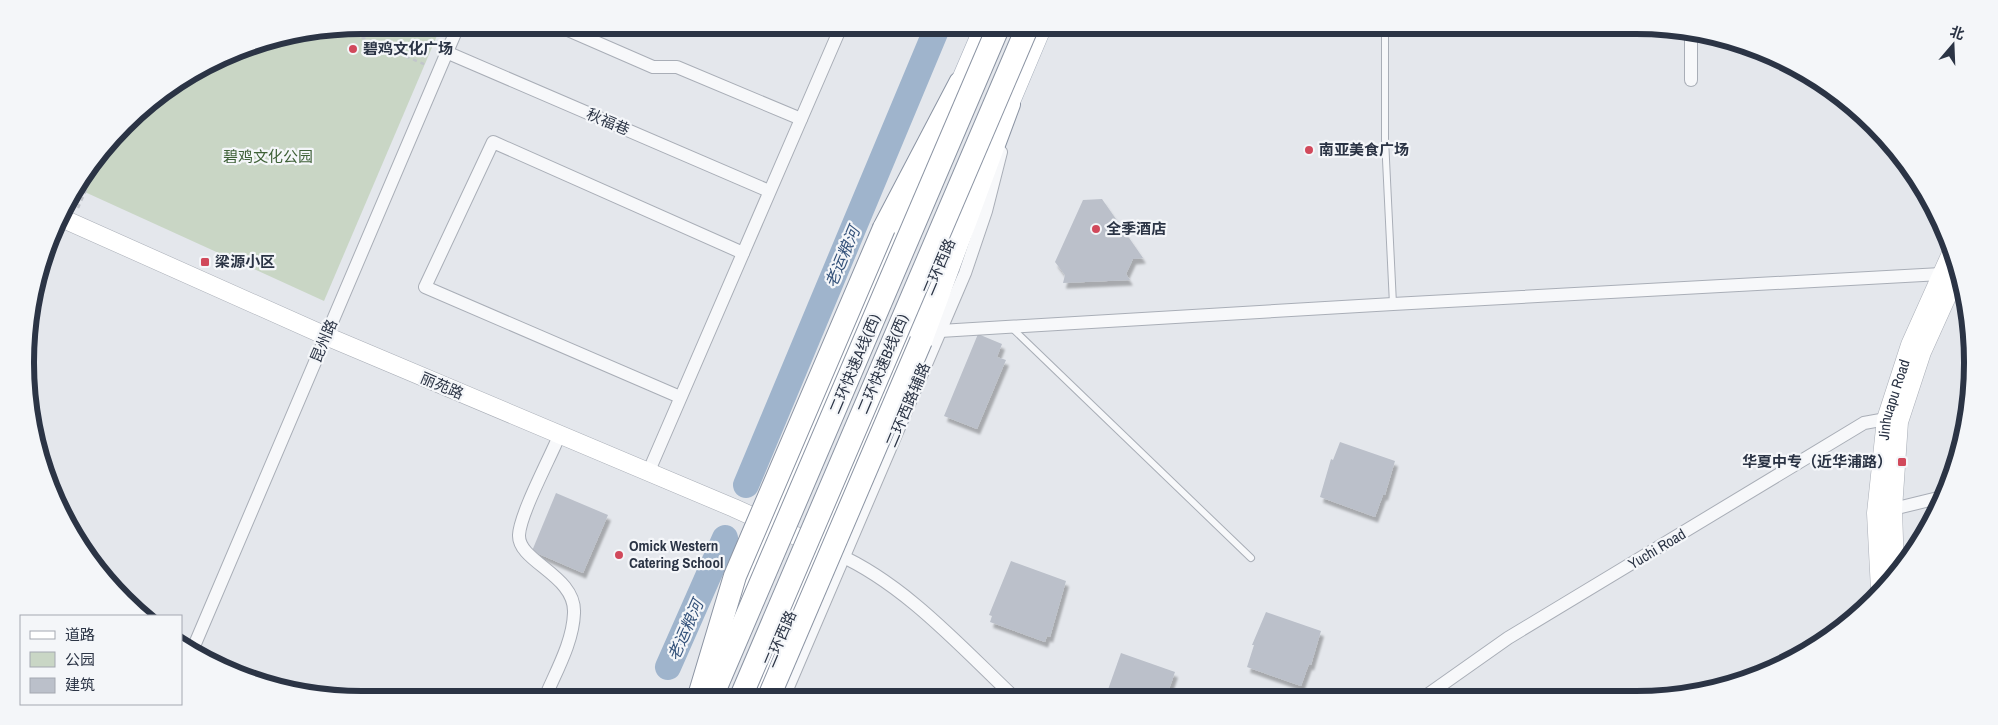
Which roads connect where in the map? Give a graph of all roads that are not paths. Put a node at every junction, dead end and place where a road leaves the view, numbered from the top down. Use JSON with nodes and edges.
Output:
{"nodes":[{"id":1,"x":455,"y":34,"type":"edge"},
{"id":2,"x":577,"y":34,"type":"edge"},
{"id":3,"x":838,"y":34,"type":"edge"},
{"id":4,"x":981,"y":34,"type":"edge"},
{"id":5,"x":995,"y":34,"type":"edge"},
{"id":6,"x":1024,"y":34,"type":"edge"},
{"id":7,"x":1038,"y":34,"type":"edge"},
{"id":8,"x":1384,"y":34,"type":"edge"},
{"id":9,"x":1691,"y":39,"type":"edge"},
{"id":10,"x":446,"y":52,"type":"junction"},
{"id":11,"x":1691,"y":80,"type":"dead end"},
{"id":12,"x":960,"y":83,"type":"junction"},
{"id":13,"x":1009,"y":104,"type":"junction"},
{"id":14,"x":801,"y":118,"type":"junction"},
{"id":15,"x":770,"y":192,"type":"junction"},
{"id":16,"x":66,"y":221,"type":"edge"},
{"id":17,"x":743,"y":253,"type":"junction"},
{"id":18,"x":1951,"y":274,"type":"edge"},
{"id":19,"x":1393,"y":304,"type":"junction"},
{"id":20,"x":1012,"y":327,"type":"junction"},
{"id":21,"x":326,"y":336,"type":"junction"},
{"id":22,"x":931,"y":336,"type":"junction"},
{"id":23,"x":680,"y":397,"type":"junction"},
{"id":24,"x":1892,"y":420,"type":"junction"},
{"id":25,"x":559,"y":436,"type":"junction"},
{"id":26,"x":648,"y":472,"type":"junction"},
{"id":27,"x":1934,"y":499,"type":"edge"},
{"id":28,"x":1893,"y":509,"type":"junction"},
{"id":29,"x":772,"y":525,"type":"junction"},
{"id":30,"x":830,"y":551,"type":"junction"},
{"id":31,"x":1252,"y":558,"type":"dead end"},
{"id":32,"x":1895,"y":564,"type":"edge"},
{"id":33,"x":1880,"y":583,"type":"edge"},
{"id":34,"x":195,"y":645,"type":"edge"},
{"id":35,"x":548,"y":691,"type":"edge"},
{"id":36,"x":700,"y":691,"type":"edge"},
{"id":37,"x":701,"y":691,"type":"edge"},
{"id":38,"x":714,"y":691,"type":"edge"},
{"id":39,"x":743,"y":691,"type":"edge"},
{"id":40,"x":758,"y":691,"type":"edge"},
{"id":41,"x":772,"y":691,"type":"edge"},
{"id":42,"x":786,"y":691,"type":"edge"},
{"id":43,"x":1008,"y":691,"type":"edge"},
{"id":44,"x":1433,"y":691,"type":"edge"}],
"edges":[{"from":1,"to":10,"type":"street","name":"昆州路"},
{"from":2,"to":14,"type":"street"},
{"from":3,"to":14,"type":"street"},
{"from":4,"to":12,"type":"main road"},
{"from":5,"to":38,"type":"highway","name":"二环快速A线(西)","bridge":true},
{"from":6,"to":39,"type":"highway","name":"二环快速B线(西)","bridge":true},
{"from":7,"to":13,"type":"main road","name":"二环西路"},
{"from":8,"to":19,"type":"lane"},
{"from":9,"to":11,"type":"street"},
{"from":10,"to":15,"type":"street","name":"秋福巷"},
{"from":10,"to":21,"type":"street","name":"昆州路"},
{"from":12,"to":29,"type":"main road"},
{"from":12,"to":36,"type":"highway","bridge":true},
{"from":13,"to":22,"type":"highway"},
{"from":13,"to":30,"type":"main road","name":"二环西路"},
{"from":14,"to":15,"type":"street"},
{"from":15,"to":17,"type":"street"},
{"from":16,"to":21,"type":"street","name":"丽苑路"},
{"from":17,"to":23,"type":"street"},
{"from":17,"to":23,"type":"street"},
{"from":18,"to":19,"type":"street"},
{"from":18,"to":24,"type":"street","name":"Jinhuapu Road"},
{"from":19,"to":20,"type":"street"},
{"from":20,"to":22,"type":"street"},
{"from":20,"to":31,"type":"lane"},
{"from":21,"to":25,"type":"street","name":"丽苑路"},
{"from":21,"to":34,"type":"street","name":"昆州路"},
{"from":22,"to":30,"type":"street","name":"二环西路辅路"},
{"from":22,"to":41,"type":"highway","bridge":true},
{"from":23,"to":26,"type":"street"},
{"from":24,"to":28,"type":"street","name":"Jinhuapu Road"},
{"from":24,"to":33,"type":"street","name":"Jinhuapu Road"},
{"from":24,"to":44,"type":"street","name":"Yuchi Road"},
{"from":25,"to":26,"type":"street","name":"丽苑路"},
{"from":25,"to":35,"type":"street"},
{"from":26,"to":29,"type":"street","name":"丽苑路"},
{"from":27,"to":28,"type":"street"},
{"from":28,"to":32,"type":"street","name":"Jinhuapu Road"},
{"from":29,"to":30,"type":"street","name":"丽苑路"},
{"from":29,"to":37,"type":"main road"},
{"from":30,"to":40,"type":"main road","name":"二环西路"},
{"from":30,"to":42,"type":"street","name":"二环西路辅路"},
{"from":30,"to":43,"type":"street"}]}
